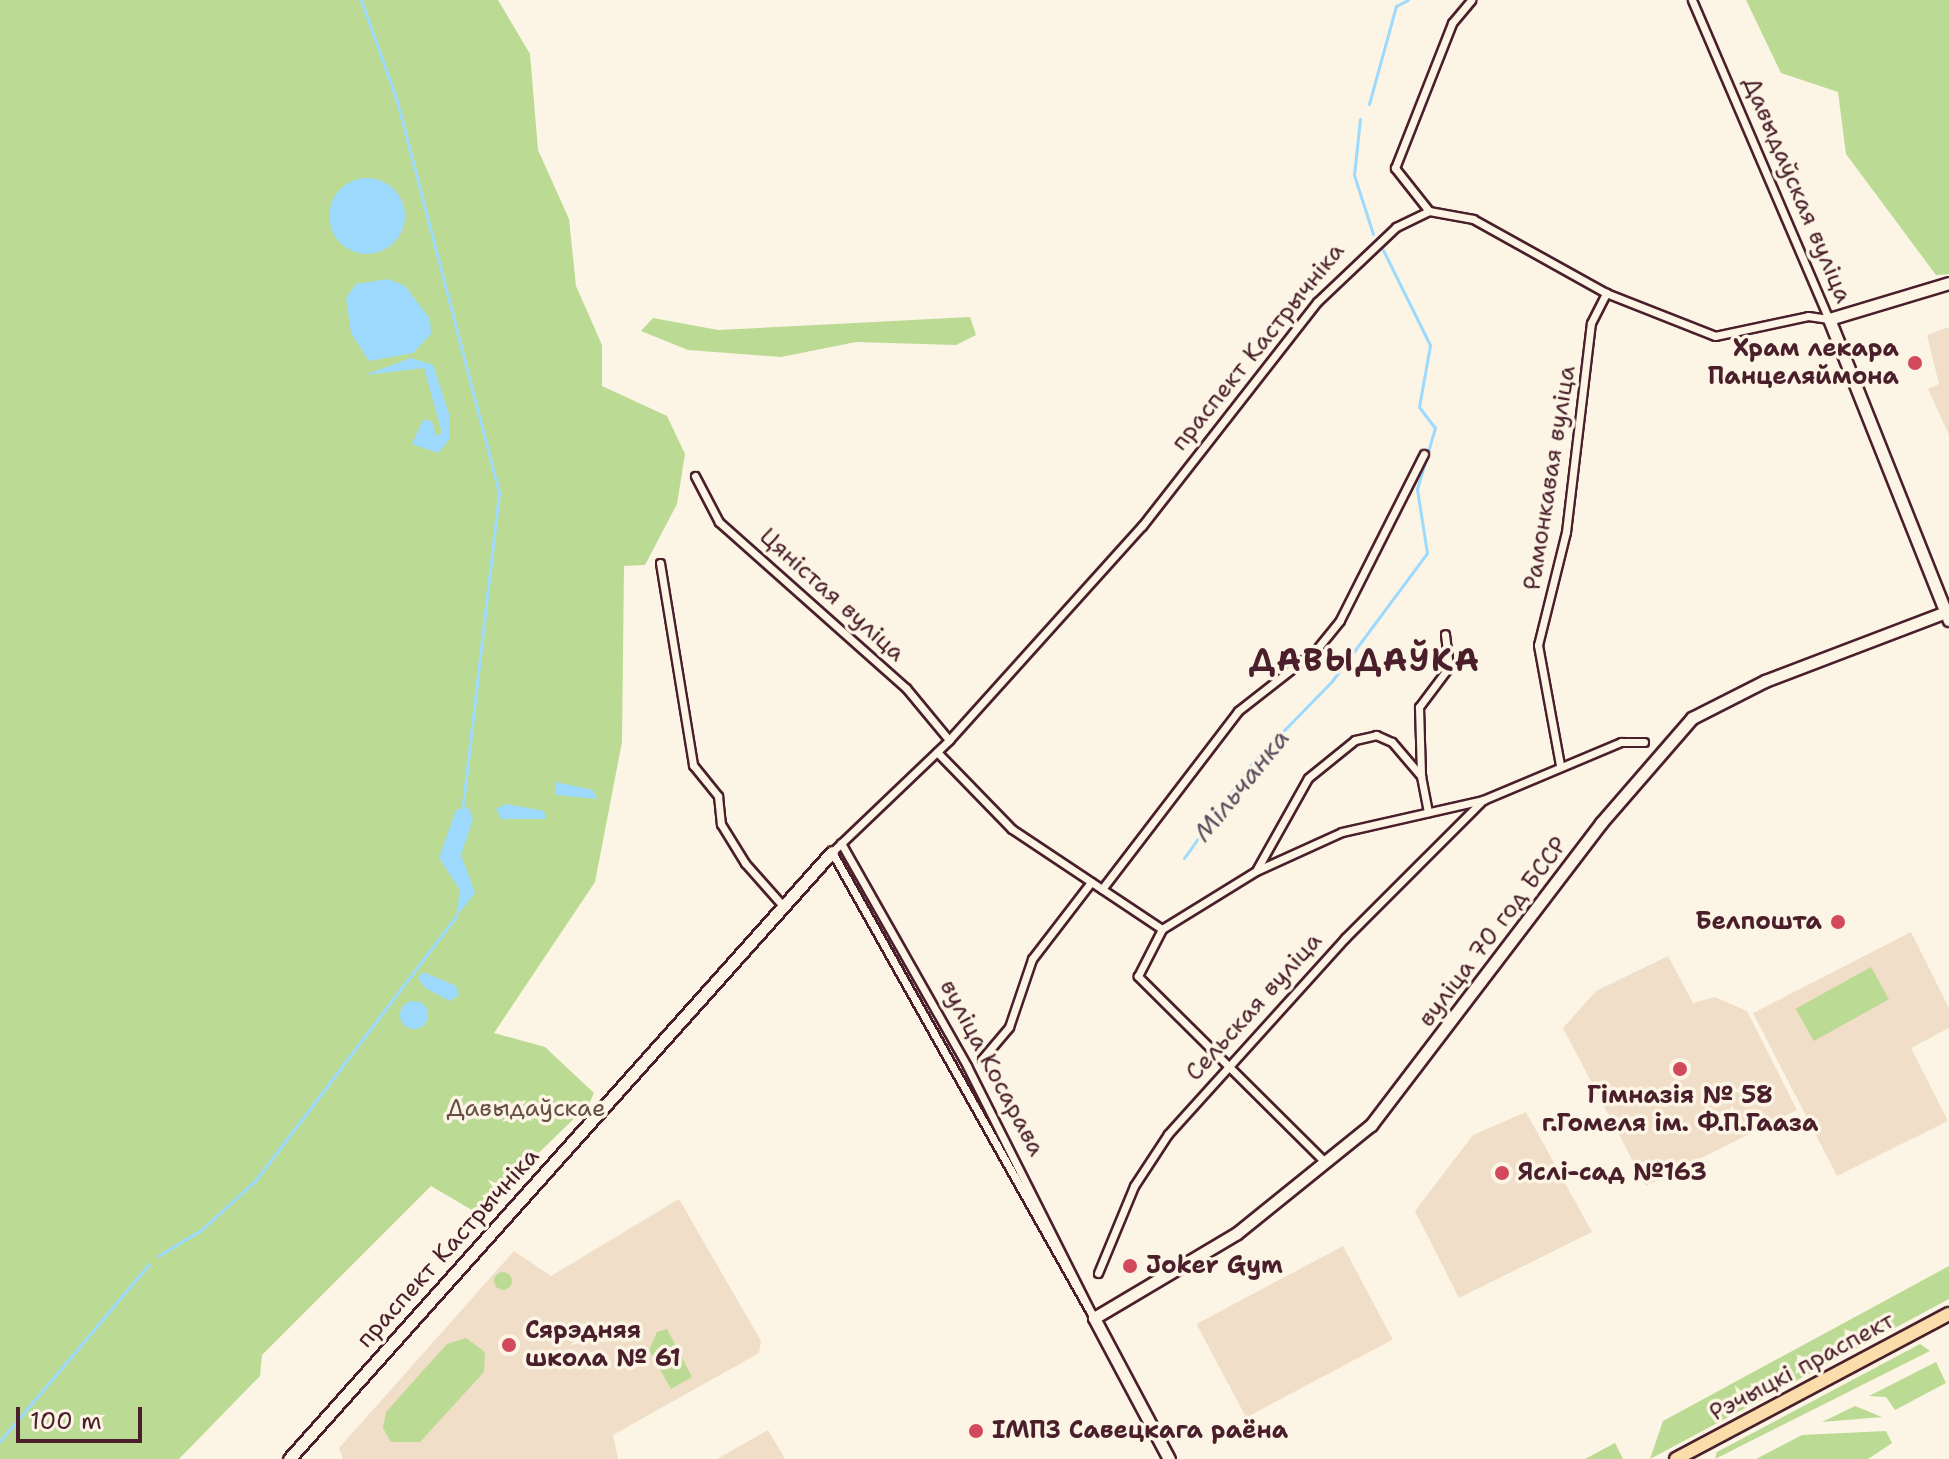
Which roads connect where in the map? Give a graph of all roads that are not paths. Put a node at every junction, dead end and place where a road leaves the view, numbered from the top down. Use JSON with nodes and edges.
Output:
{"nodes":[{"id":1,"x":1471,"y":0,"type":"edge"},
{"id":2,"x":1692,"y":0,"type":"edge"},
{"id":3,"x":1429,"y":211,"type":"junction"},
{"id":4,"x":1949,"y":283,"type":"edge"},
{"id":5,"x":1606,"y":293,"type":"junction"},
{"id":6,"x":1829,"y":319,"type":"junction"},
{"id":7,"x":1424,"y":454,"type":"dead end"},
{"id":8,"x":695,"y":476,"type":"dead end"},
{"id":9,"x":660,"y":563,"type":"dead end"},
{"id":10,"x":1947,"y":616,"type":"edge"},
{"id":11,"x":1445,"y":634,"type":"dead end"},
{"id":12,"x":949,"y":740,"type":"junction"},
{"id":13,"x":1644,"y":742,"type":"dead end"},
{"id":14,"x":937,"y":752,"type":"junction"},
{"id":15,"x":1560,"y":765,"type":"junction"},
{"id":16,"x":1421,"y":776,"type":"junction"},
{"id":17,"x":1483,"y":800,"type":"junction"},
{"id":18,"x":1428,"y":812,"type":"junction"},
{"id":19,"x":837,"y":848,"type":"junction"},
{"id":20,"x":1256,"y":871,"type":"junction"},
{"id":21,"x":1091,"y":882,"type":"junction"},
{"id":22,"x":1102,"y":889,"type":"junction"},
{"id":23,"x":783,"y":906,"type":"junction"},
{"id":24,"x":1162,"y":929,"type":"junction"},
{"id":25,"x":982,"y":1059,"type":"dead end"},
{"id":26,"x":1227,"y":1071,"type":"junction"},
{"id":27,"x":1327,"y":1164,"type":"junction"},
{"id":28,"x":1098,"y":1273,"type":"dead end"},
{"id":29,"x":1949,"y":1314,"type":"edge"},
{"id":30,"x":1094,"y":1318,"type":"junction"},
{"id":31,"x":289,"y":1459,"type":"edge"},
{"id":32,"x":1169,"y":1459,"type":"edge"},
{"id":33,"x":1676,"y":1459,"type":"edge"}],
"edges":[{"from":1,"to":3,"type":"street"},
{"from":2,"to":6,"type":"street","name":"Давыдаўская вуліца"},
{"from":3,"to":5,"type":"street"},
{"from":3,"to":12,"type":"street","name":"праспект Кастрычніка"},
{"from":4,"to":6,"type":"street"},
{"from":5,"to":6,"type":"street"},
{"from":5,"to":15,"type":"street","name":"Рамонкавая вуліца"},
{"from":6,"to":10,"type":"street","name":"Давыдаўская вуліца"},
{"from":7,"to":22,"type":"street"},
{"from":8,"to":12,"type":"street","name":"Цяністая вуліца"},
{"from":9,"to":23,"type":"street"},
{"from":10,"to":27,"type":"street","name":"вуліца 70 год БССР"},
{"from":11,"to":16,"type":"street"},
{"from":12,"to":14,"type":"street","name":"праспект Кастрычніка"},
{"from":13,"to":15,"type":"street"},
{"from":14,"to":19,"type":"street","name":"праспект Кастрычніка"},
{"from":14,"to":21,"type":"street"},
{"from":15,"to":17,"type":"street"},
{"from":16,"to":18,"type":"street"},
{"from":16,"to":20,"type":"street"},
{"from":17,"to":18,"type":"street"},
{"from":17,"to":26,"type":"street","name":"Сельская вуліца"},
{"from":18,"to":20,"type":"street"},
{"from":19,"to":23,"type":"street","name":"праспект Кастрычніка"},
{"from":19,"to":30,"type":"street","name":"вуліца Косарава"},
{"from":20,"to":24,"type":"street"},
{"from":21,"to":22,"type":"street"},
{"from":21,"to":25,"type":"street"},
{"from":22,"to":24,"type":"street"},
{"from":23,"to":31,"type":"street","name":"праспект Кастрычніка"},
{"from":24,"to":26,"type":"street"},
{"from":26,"to":27,"type":"street"},
{"from":26,"to":28,"type":"street","name":"Сельская вуліца"},
{"from":27,"to":30,"type":"street","name":"вуліца 70 год БССР"},
{"from":29,"to":33,"type":"main road","name":"Рэчыцкі праспект"},
{"from":30,"to":32,"type":"street","name":"вуліца Косарава"}]}
